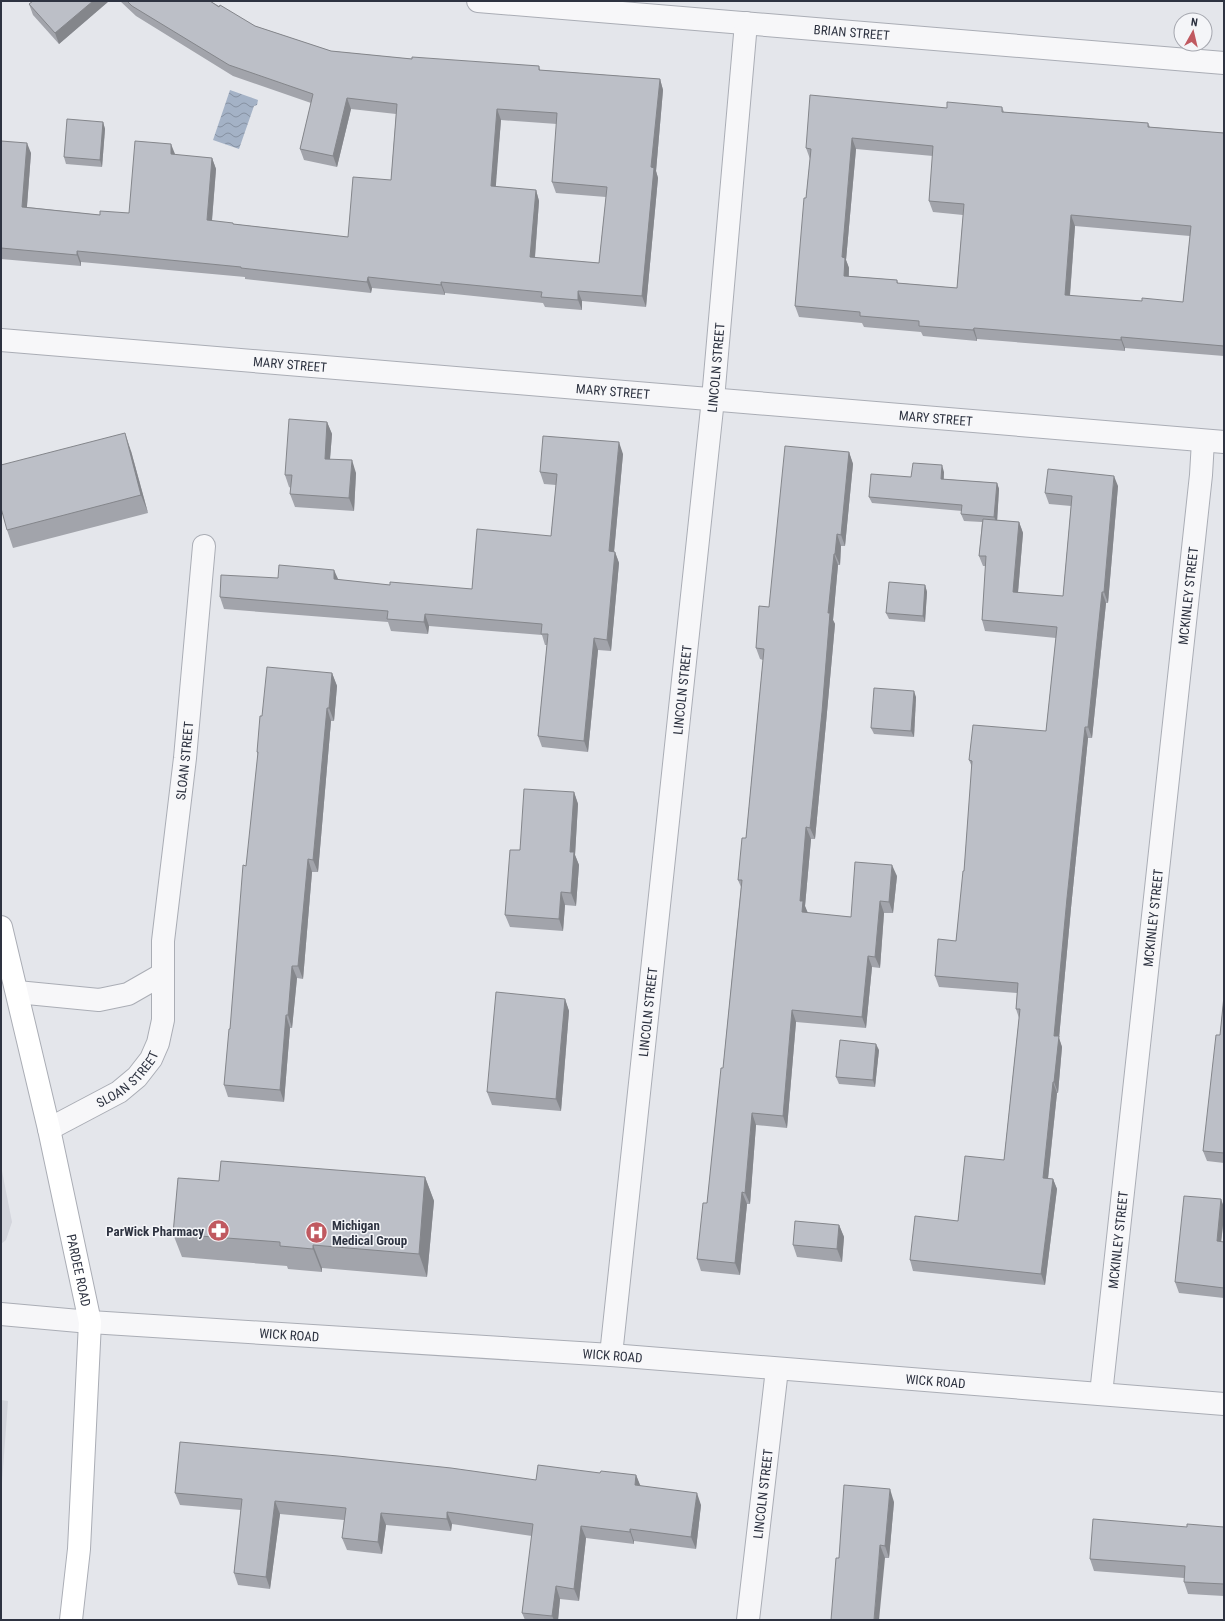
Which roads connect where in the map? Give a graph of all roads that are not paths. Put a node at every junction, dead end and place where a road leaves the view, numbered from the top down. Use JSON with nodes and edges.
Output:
{"nodes":[{"id":1,"x":478,"y":1,"type":"edge"},
{"id":2,"x":746,"y":23,"type":"junction"},
{"id":3,"x":1224,"y":63,"type":"edge"},
{"id":4,"x":1,"y":340,"type":"edge"},
{"id":5,"x":712,"y":399,"type":"junction"},
{"id":6,"x":1214,"y":441,"type":"edge"},
{"id":7,"x":204,"y":546,"type":"dead end"},
{"id":8,"x":1,"y":927,"type":"edge"},
{"id":9,"x":163,"y":974,"type":"junction"},
{"id":10,"x":17,"y":992,"type":"junction"},
{"id":11,"x":49,"y":1130,"type":"junction"},
{"id":12,"x":1,"y":1314,"type":"edge"},
{"id":13,"x":90,"y":1322,"type":"junction"},
{"id":14,"x":611,"y":1356,"type":"junction"},
{"id":15,"x":776,"y":1369,"type":"junction"},
{"id":16,"x":1101,"y":1394,"type":"junction"},
{"id":17,"x":1224,"y":1404,"type":"edge"},
{"id":18,"x":71,"y":1620,"type":"edge"},
{"id":19,"x":748,"y":1620,"type":"edge"}],
"edges":[{"from":1,"to":2,"type":"street","name":"BRIAN STREET"},
{"from":2,"to":3,"type":"street","name":"BRIAN STREET"},
{"from":2,"to":5,"type":"street","name":"LINCOLN STREET"},
{"from":4,"to":5,"type":"street","name":"MARY STREET"},
{"from":5,"to":6,"type":"street","name":"MARY STREET"},
{"from":5,"to":14,"type":"street","name":"LINCOLN STREET"},
{"from":6,"to":16,"type":"street","name":"MCKINLEY STREET"},
{"from":7,"to":9,"type":"street","name":"SLOAN STREET"},
{"from":8,"to":10,"type":"main road","name":"PARDEE ROAD"},
{"from":9,"to":10,"type":"street"},
{"from":9,"to":11,"type":"street","name":"SLOAN STREET"},
{"from":10,"to":11,"type":"main road","name":"PARDEE ROAD"},
{"from":11,"to":13,"type":"main road","name":"PARDEE ROAD"},
{"from":12,"to":13,"type":"street","name":"WICK ROAD"},
{"from":13,"to":14,"type":"street","name":"WICK ROAD"},
{"from":13,"to":18,"type":"main road","name":"PARDEE ROAD"},
{"from":14,"to":15,"type":"street","name":"WICK ROAD"},
{"from":15,"to":16,"type":"street","name":"WICK ROAD"},
{"from":15,"to":19,"type":"street","name":"LINCOLN STREET"},
{"from":16,"to":17,"type":"street","name":"WICK ROAD"}]}
